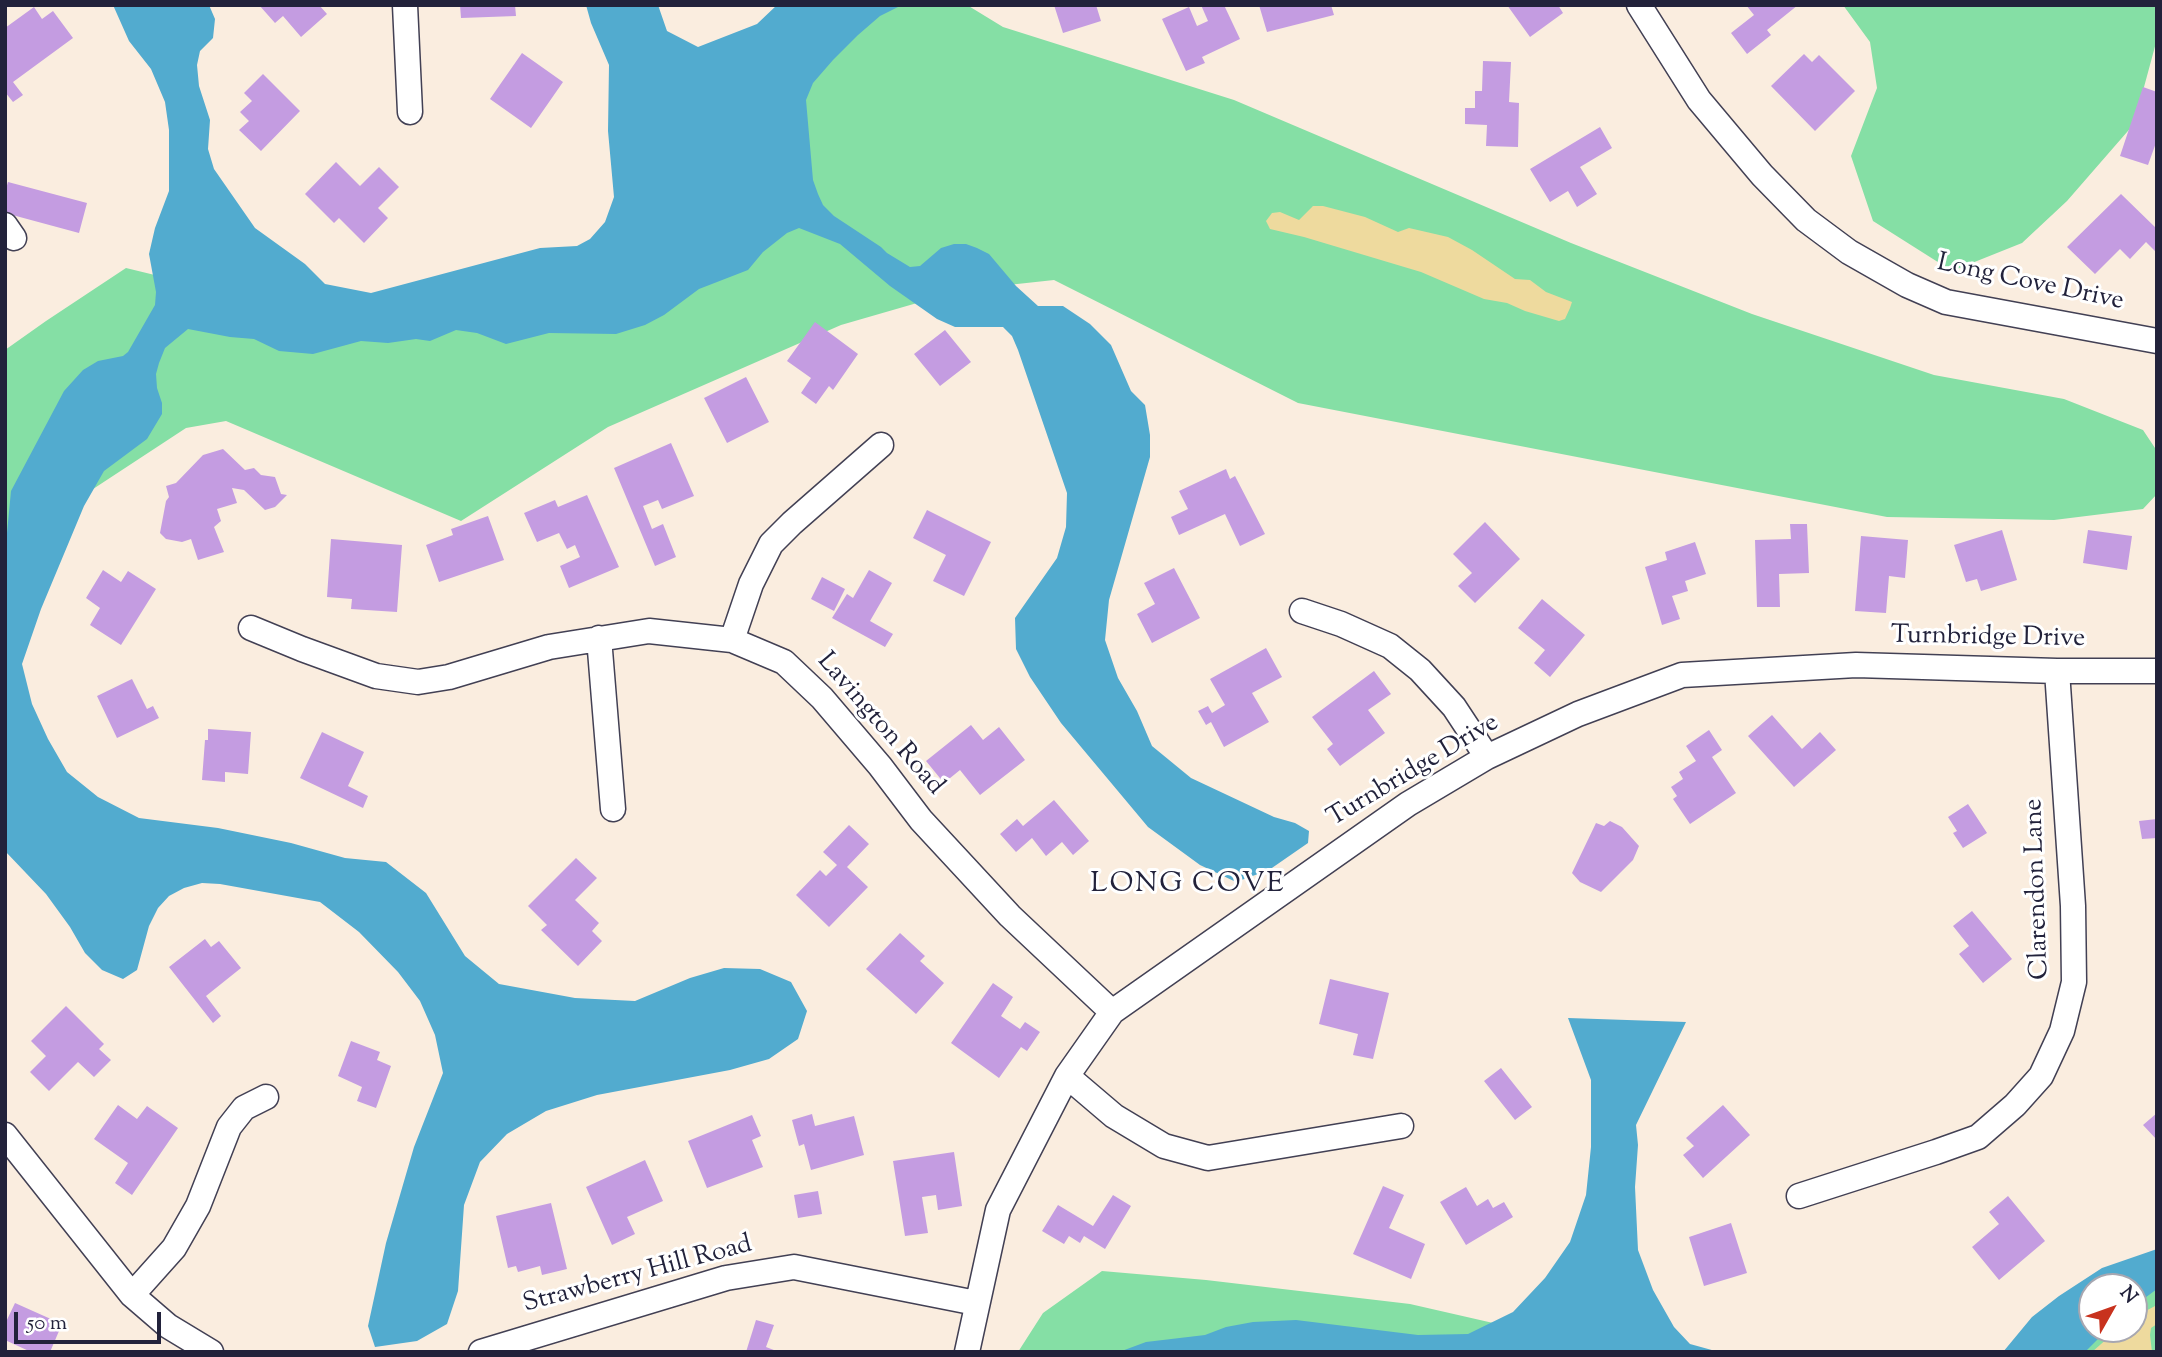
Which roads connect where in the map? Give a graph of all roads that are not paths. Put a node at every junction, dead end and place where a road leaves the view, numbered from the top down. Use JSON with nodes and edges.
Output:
{"nodes":[{"id":1,"x":405,"y":5,"type":"edge"},
{"id":2,"x":1639,"y":5,"type":"edge"},
{"id":3,"x":410,"y":112,"type":"dead end"},
{"id":4,"x":2157,"y":341,"type":"edge"},
{"id":5,"x":881,"y":444,"type":"dead end"},
{"id":6,"x":1303,"y":611,"type":"dead end"},
{"id":7,"x":251,"y":628,"type":"dead end"},
{"id":8,"x":599,"y":638,"type":"junction"},
{"id":9,"x":732,"y":640,"type":"junction"},
{"id":10,"x":2057,"y":671,"type":"junction"},
{"id":11,"x":2157,"y":671,"type":"edge"},
{"id":12,"x":1487,"y":757,"type":"junction"},
{"id":13,"x":613,"y":809,"type":"dead end"},
{"id":14,"x":1112,"y":1012,"type":"junction"},
{"id":15,"x":1067,"y":1076,"type":"junction"},
{"id":16,"x":266,"y":1097,"type":"dead end"},
{"id":17,"x":1401,"y":1126,"type":"dead end"},
{"id":18,"x":5,"y":1135,"type":"edge"},
{"id":19,"x":1799,"y":1196,"type":"dead end"},
{"id":20,"x":132,"y":1295,"type":"junction"},
{"id":21,"x":976,"y":1303,"type":"junction"},
{"id":22,"x":211,"y":1352,"type":"edge"},
{"id":23,"x":481,"y":1352,"type":"edge"},
{"id":24,"x":967,"y":1352,"type":"edge"}],
"edges":[{"from":1,"to":3,"type":"street"},
{"from":2,"to":4,"type":"street","name":"Long Cove Drive"},
{"from":5,"to":9,"type":"street"},
{"from":6,"to":12,"type":"street"},
{"from":7,"to":8,"type":"street","name":"Lavington Road"},
{"from":8,"to":9,"type":"street","name":"Lavington Road"},
{"from":8,"to":13,"type":"street"},
{"from":9,"to":14,"type":"street","name":"Lavington Road"},
{"from":10,"to":11,"type":"street","name":"Turnbridge Drive"},
{"from":10,"to":12,"type":"street","name":"Turnbridge Drive"},
{"from":10,"to":19,"type":"street","name":"Clarendon Lane"},
{"from":12,"to":14,"type":"street","name":"Turnbridge Drive"},
{"from":14,"to":15,"type":"street","name":"Turnbridge Drive"},
{"from":15,"to":17,"type":"street"},
{"from":15,"to":21,"type":"street","name":"Turnbridge Drive"},
{"from":16,"to":20,"type":"street"},
{"from":18,"to":20,"type":"street"},
{"from":20,"to":22,"type":"street"},
{"from":21,"to":23,"type":"street","name":"Strawberry Hill Road"},
{"from":21,"to":24,"type":"street","name":"Turnbridge Drive"}]}
